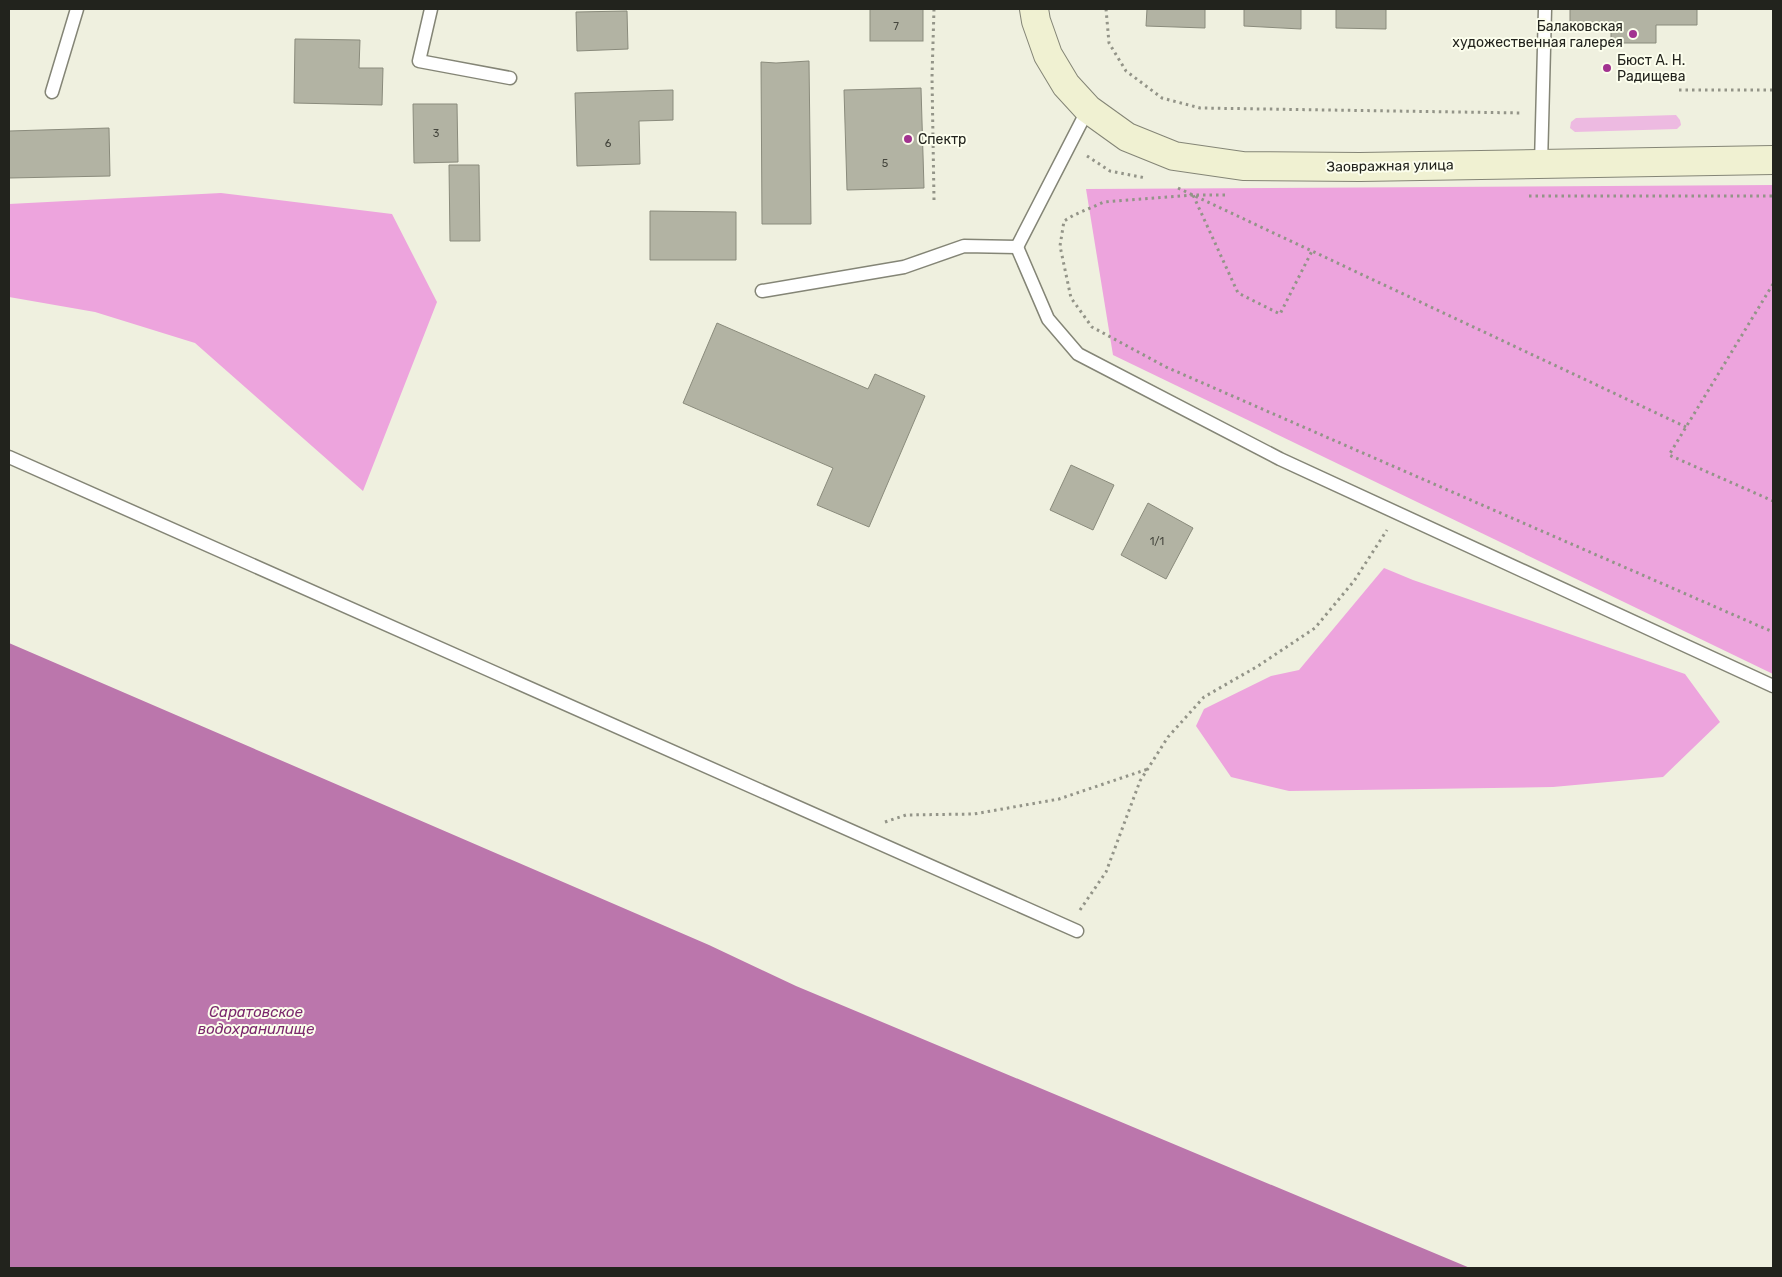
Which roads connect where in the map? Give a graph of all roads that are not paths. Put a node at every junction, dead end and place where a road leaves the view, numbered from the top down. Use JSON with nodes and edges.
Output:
{"nodes":[{"id":1,"x":77,"y":9,"type":"edge"},
{"id":2,"x":431,"y":9,"type":"edge"},
{"id":3,"x":1034,"y":9,"type":"edge"},
{"id":4,"x":1545,"y":9,"type":"edge"},
{"id":5,"x":510,"y":78,"type":"dead end"},
{"id":6,"x":52,"y":92,"type":"dead end"},
{"id":7,"x":1088,"y":109,"type":"junction"},
{"id":8,"x":1773,"y":160,"type":"edge"},
{"id":9,"x":1541,"y":164,"type":"junction"},
{"id":10,"x":1017,"y":247,"type":"junction"},
{"id":11,"x":762,"y":291,"type":"dead end"},
{"id":12,"x":9,"y":457,"type":"edge"},
{"id":13,"x":1773,"y":686,"type":"edge"},
{"id":14,"x":1073,"y":929,"type":"road end"}],
"edges":[{"from":1,"to":6,"type":"lane"},
{"from":2,"to":5,"type":"lane"},
{"from":3,"to":7,"type":"main road","name":"Заовражная улица"},
{"from":4,"to":9,"type":"lane"},
{"from":7,"to":9,"type":"main road","name":"Заовражная улица"},
{"from":7,"to":10,"type":"lane"},
{"from":8,"to":9,"type":"main road","name":"Заовражная улица"},
{"from":10,"to":11,"type":"lane"},
{"from":10,"to":13,"type":"lane"},
{"from":12,"to":14,"type":"lane"}]}
